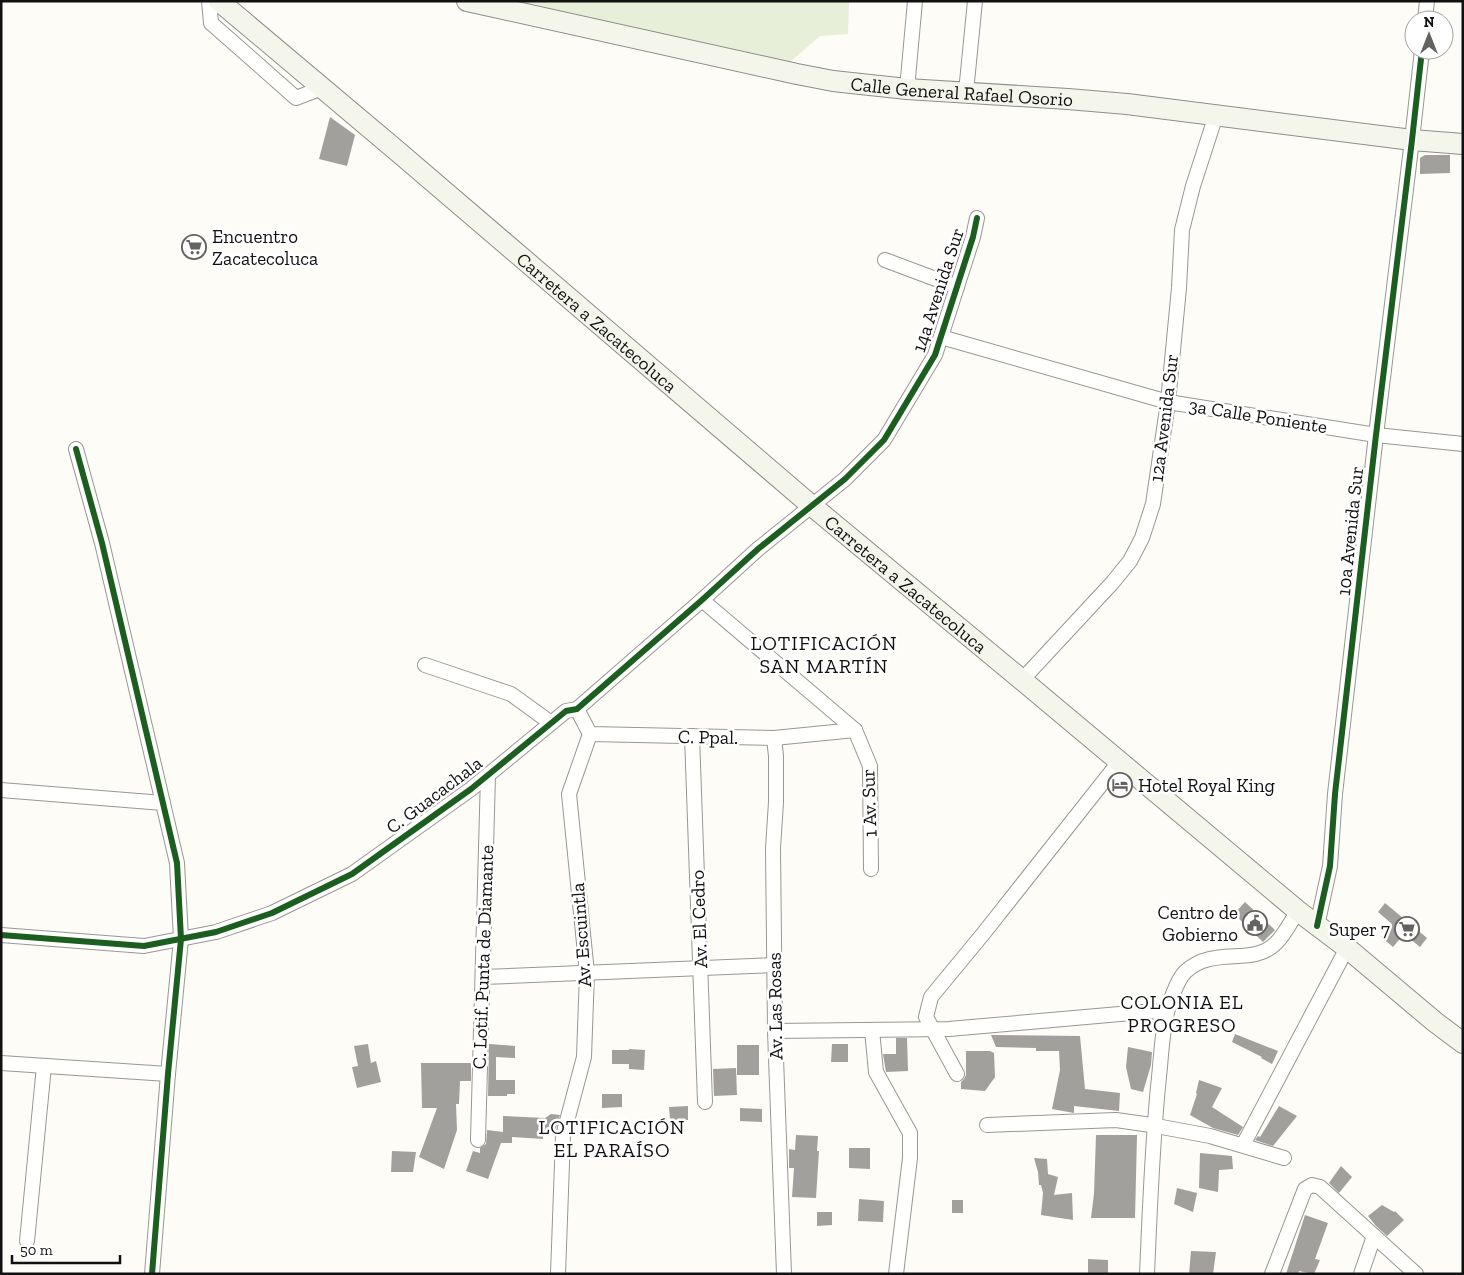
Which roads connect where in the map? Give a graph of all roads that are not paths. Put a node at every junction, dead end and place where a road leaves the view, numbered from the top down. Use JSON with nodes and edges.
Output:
{"nodes":[{"id":1,"x":209,"y":1,"type":"edge"},
{"id":2,"x":219,"y":1,"type":"edge"},
{"id":3,"x":467,"y":1,"type":"edge"},
{"id":4,"x":916,"y":1,"type":"edge"},
{"id":5,"x":974,"y":1,"type":"edge"},
{"id":6,"x":510,"y":6,"type":"edge"},
{"id":7,"x":1421,"y":60,"type":"edge"},
{"id":8,"x":322,"y":88,"type":"junction"},
{"id":9,"x":907,"y":89,"type":"junction"},
{"id":10,"x":966,"y":92,"type":"junction"},
{"id":11,"x":1216,"y":115,"type":"junction"},
{"id":12,"x":1412,"y":140,"type":"junction"},
{"id":13,"x":1463,"y":144,"type":"edge"},
{"id":14,"x":977,"y":218,"type":"dead end"},
{"id":15,"x":885,"y":260,"type":"dead end"},
{"id":16,"x":957,"y":287,"type":"junction"},
{"id":17,"x":941,"y":338,"type":"junction"},
{"id":18,"x":1168,"y":402,"type":"junction"},
{"id":19,"x":1376,"y":436,"type":"junction"},
{"id":20,"x":1463,"y":444,"type":"edge"},
{"id":21,"x":76,"y":449,"type":"dead end"},
{"id":22,"x":812,"y":506,"type":"junction"},
{"id":23,"x":702,"y":600,"type":"junction"},
{"id":24,"x":425,"y":665,"type":"dead end"},
{"id":25,"x":1022,"y":680,"type":"junction"},
{"id":26,"x":577,"y":709,"type":"junction"},
{"id":27,"x":551,"y":723,"type":"junction"},
{"id":28,"x":855,"y":730,"type":"junction"},
{"id":29,"x":590,"y":734,"type":"junction"},
{"id":30,"x":692,"y":736,"type":"junction"},
{"id":31,"x":774,"y":738,"type":"junction"},
{"id":32,"x":1119,"y":762,"type":"junction"},
{"id":33,"x":488,"y":775,"type":"junction"},
{"id":34,"x":1,"y":790,"type":"edge"},
{"id":35,"x":163,"y":803,"type":"junction"},
{"id":36,"x":871,"y":869,"type":"dead end"},
{"id":37,"x":1298,"y":911,"type":"junction"},
{"id":38,"x":1317,"y":926,"type":"junction"},
{"id":39,"x":1,"y":936,"type":"edge"},
{"id":40,"x":181,"y":939,"type":"junction"},
{"id":41,"x":1347,"y":948,"type":"junction"},
{"id":42,"x":774,"y":965,"type":"junction"},
{"id":43,"x":700,"y":968,"type":"junction"},
{"id":44,"x":587,"y":973,"type":"junction"},
{"id":45,"x":483,"y":977,"type":"junction"},
{"id":46,"x":1166,"y":1017,"type":"junction"},
{"id":47,"x":932,"y":1029,"type":"junction"},
{"id":48,"x":872,"y":1030,"type":"junction"},
{"id":49,"x":775,"y":1031,"type":"junction"},
{"id":50,"x":1463,"y":1043,"type":"edge"},
{"id":51,"x":1,"y":1063,"type":"edge"},
{"id":52,"x":44,"y":1066,"type":"junction"},
{"id":53,"x":168,"y":1074,"type":"junction"},
{"id":54,"x":957,"y":1074,"type":"dead end"},
{"id":55,"x":706,"y":1102,"type":"dead end"},
{"id":56,"x":987,"y":1125,"type":"dead end"},
{"id":57,"x":1154,"y":1126,"type":"junction"},
{"id":58,"x":478,"y":1140,"type":"dead end"},
{"id":59,"x":1243,"y":1145,"type":"junction"},
{"id":60,"x":1284,"y":1158,"type":"dead end"},
{"id":61,"x":1374,"y":1236,"type":"junction"},
{"id":62,"x":28,"y":1241,"type":"dead end"},
{"id":63,"x":152,"y":1274,"type":"edge"},
{"id":64,"x":558,"y":1274,"type":"edge"},
{"id":65,"x":784,"y":1274,"type":"edge"},
{"id":66,"x":896,"y":1274,"type":"edge"},
{"id":67,"x":1147,"y":1274,"type":"edge"},
{"id":68,"x":1272,"y":1274,"type":"edge"},
{"id":69,"x":1361,"y":1274,"type":"edge"},
{"id":70,"x":1416,"y":1274,"type":"edge"}],
"edges":[{"from":1,"to":8,"type":"street"},
{"from":2,"to":8,"type":"main road","name":"Carretera a Zacatecoluca"},
{"from":3,"to":6,"type":"main road","name":"Calle General Rafael Osorio"},
{"from":4,"to":9,"type":"street"},
{"from":5,"to":10,"type":"street"},
{"from":6,"to":9,"type":"main road","name":"Calle General Rafael Osorio"},
{"from":7,"to":12,"type":"street","name":"10a Avenida Sur"},
{"from":8,"to":22,"type":"main road","name":"Carretera a Zacatecoluca"},
{"from":9,"to":10,"type":"main road","name":"Calle General Rafael Osorio"},
{"from":10,"to":11,"type":"main road","name":"Calle General Rafael Osorio"},
{"from":11,"to":12,"type":"main road","name":"Calle General Rafael Osorio"},
{"from":11,"to":18,"type":"street","name":"12a Avenida Sur"},
{"from":12,"to":13,"type":"main road","name":"Calle General Rafael Osorio"},
{"from":12,"to":19,"type":"street","name":"10a Avenida Sur"},
{"from":14,"to":16,"type":"street","name":"14a Avenida Sur"},
{"from":15,"to":16,"type":"street"},
{"from":16,"to":17,"type":"street","name":"14a Avenida Sur"},
{"from":17,"to":18,"type":"street","name":"3a Calle Poniente"},
{"from":17,"to":22,"type":"street","name":"14a Avenida Sur"},
{"from":18,"to":19,"type":"street","name":"3a Calle Poniente"},
{"from":18,"to":25,"type":"street","name":"12a Avenida Sur"},
{"from":19,"to":20,"type":"street","name":"3a Calle Poniente"},
{"from":19,"to":38,"type":"street","name":"10a Avenida Sur"},
{"from":21,"to":35,"type":"street"},
{"from":22,"to":23,"type":"street","name":"C. Guacachala"},
{"from":22,"to":25,"type":"main road","name":"Carretera a Zacatecoluca"},
{"from":23,"to":26,"type":"street","name":"C. Guacachala"},
{"from":23,"to":28,"type":"street","name":"1 Av. Sur"},
{"from":24,"to":27,"type":"street"},
{"from":25,"to":32,"type":"main road","name":"Carretera a Zacatecoluca"},
{"from":26,"to":27,"type":"street","name":"C. Guacachala"},
{"from":26,"to":29,"type":"street"},
{"from":27,"to":33,"type":"street","name":"C. Guacachala"},
{"from":28,"to":31,"type":"street","name":"C. Ppal."},
{"from":28,"to":36,"type":"street","name":"1 Av. Sur"},
{"from":29,"to":30,"type":"street","name":"C. Ppal."},
{"from":29,"to":44,"type":"street","name":"Av. Escuintla"},
{"from":30,"to":31,"type":"street","name":"C. Ppal."},
{"from":30,"to":43,"type":"street","name":"Av. El Cedro"},
{"from":31,"to":42,"type":"street","name":"Av. Las Rosas"},
{"from":32,"to":37,"type":"main road","name":"Carretera a Zacatecoluca"},
{"from":32,"to":47,"type":"street"},
{"from":33,"to":40,"type":"street","name":"C. Guacachala"},
{"from":33,"to":45,"type":"street","name":"C. Lotif. Punta de Diamante"},
{"from":34,"to":35,"type":"street"},
{"from":35,"to":40,"type":"street"},
{"from":37,"to":38,"type":"main road","name":"Carretera a Zacatecoluca"},
{"from":37,"to":46,"type":"street"},
{"from":38,"to":41,"type":"main road","name":"Carretera a Zacatecoluca"},
{"from":39,"to":40,"type":"street","name":"C. Guacachala"},
{"from":40,"to":53,"type":"street"},
{"from":41,"to":50,"type":"main road","name":"Carretera a Zacatecoluca"},
{"from":41,"to":59,"type":"street"},
{"from":42,"to":43,"type":"street"},
{"from":42,"to":49,"type":"street","name":"Av. Las Rosas"},
{"from":43,"to":44,"type":"street"},
{"from":43,"to":55,"type":"street","name":"Av. El Cedro"},
{"from":44,"to":45,"type":"street"},
{"from":44,"to":64,"type":"street","name":"Av. Escuintla"},
{"from":45,"to":58,"type":"street","name":"C. Lotif. Punta de Diamante"},
{"from":46,"to":47,"type":"street"},
{"from":46,"to":57,"type":"street"},
{"from":47,"to":48,"type":"street"},
{"from":47,"to":54,"type":"street"},
{"from":48,"to":49,"type":"street"},
{"from":48,"to":66,"type":"street"},
{"from":49,"to":65,"type":"street","name":"Av. Las Rosas"},
{"from":51,"to":52,"type":"street"},
{"from":52,"to":53,"type":"street"},
{"from":52,"to":62,"type":"street"},
{"from":53,"to":63,"type":"street"},
{"from":56,"to":57,"type":"street"},
{"from":57,"to":59,"type":"street"},
{"from":57,"to":67,"type":"street"},
{"from":59,"to":60,"type":"street"},
{"from":61,"to":68,"type":"street"},
{"from":61,"to":69,"type":"street"},
{"from":61,"to":70,"type":"street"}]}
